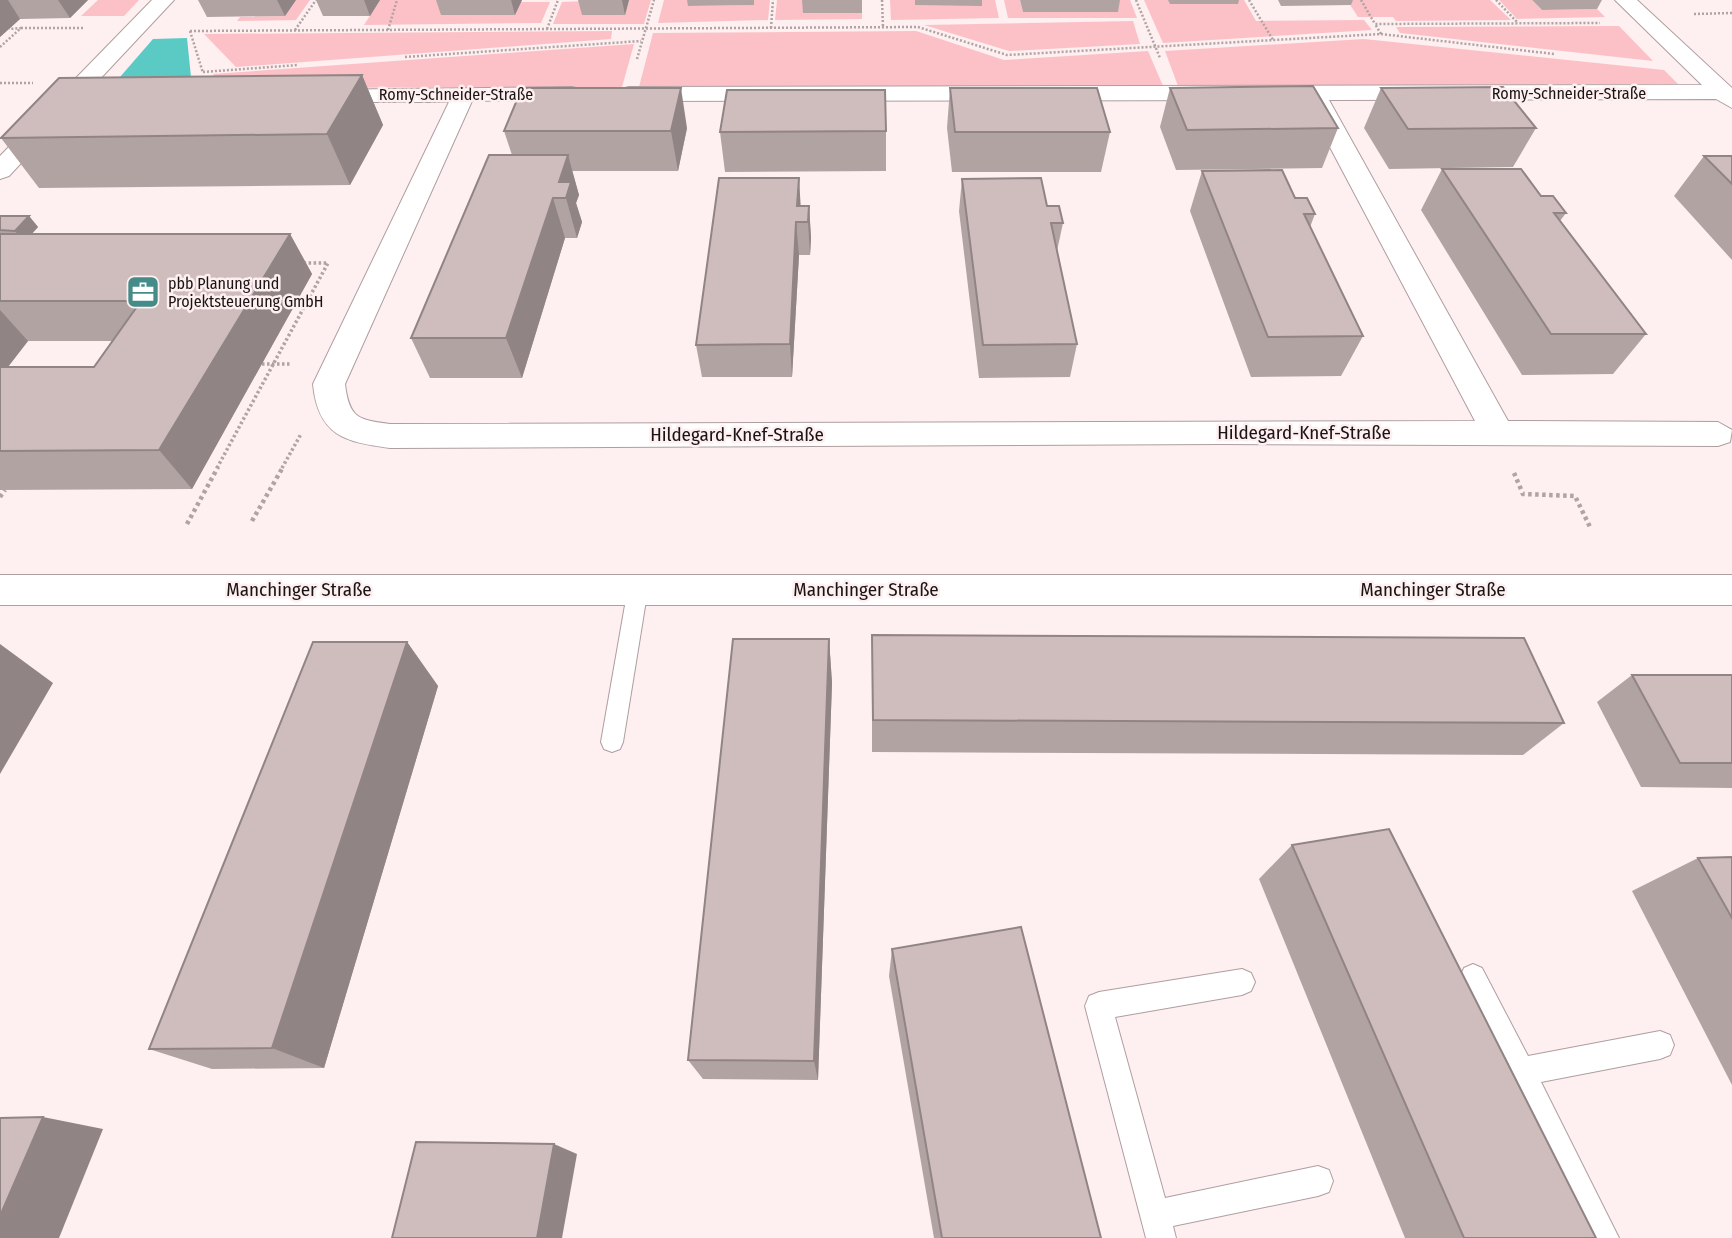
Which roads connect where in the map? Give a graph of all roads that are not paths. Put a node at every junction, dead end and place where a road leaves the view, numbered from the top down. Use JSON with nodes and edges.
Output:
{"nodes":[{"id":1,"x":164,"y":0,"type":"edge"},
{"id":2,"x":1632,"y":7,"type":"edge"},
{"id":3,"x":464,"y":94,"type":"junction"},
{"id":4,"x":1314,"y":94,"type":"junction"},
{"id":5,"x":296,"y":95,"type":"edge"},
{"id":6,"x":72,"y":96,"type":"junction"},
{"id":7,"x":100,"y":96,"type":"edge"},
{"id":8,"x":1727,"y":97,"type":"edge"},
{"id":9,"x":3,"y":165,"type":"edge"},
{"id":10,"x":1498,"y":433,"type":"junction"},
{"id":11,"x":1718,"y":434,"type":"dead end"},
{"id":12,"x":638,"y":588,"type":"junction"},
{"id":13,"x":0,"y":590,"type":"edge"},
{"id":14,"x":1732,"y":590,"type":"edge"},
{"id":15,"x":612,"y":742,"type":"dead end"},
{"id":16,"x":1472,"y":977,"type":"dead end"},
{"id":17,"x":1242,"y":982,"type":"dead end"},
{"id":18,"x":1660,"y":1045,"type":"dead end"},
{"id":19,"x":1520,"y":1072,"type":"junction"},
{"id":20,"x":1318,"y":1181,"type":"dead end"},
{"id":21,"x":1158,"y":1226,"type":"edge"},
{"id":22,"x":1604,"y":1238,"type":"edge"}],
"edges":[{"from":1,"to":6,"type":"street"},
{"from":2,"to":8,"type":"street"},
{"from":3,"to":4,"type":"street","name":"Romy-Schneider-Straße"},
{"from":3,"to":5,"type":"street","name":"Romy-Schneider-Straße"},
{"from":3,"to":10,"type":"street","name":"Hildegard-Knef-Straße"},
{"from":4,"to":8,"type":"street","name":"Romy-Schneider-Straße"},
{"from":4,"to":10,"type":"street"},
{"from":6,"to":7,"type":"street"},
{"from":6,"to":9,"type":"street"},
{"from":10,"to":11,"type":"street","name":"Hildegard-Knef-Straße"},
{"from":12,"to":13,"type":"street","name":"Manchinger Straße"},
{"from":12,"to":14,"type":"street","name":"Manchinger Straße"},
{"from":12,"to":15,"type":"lane"},
{"from":16,"to":19,"type":"lane"},
{"from":17,"to":21,"type":"lane"},
{"from":18,"to":19,"type":"lane"},
{"from":19,"to":22,"type":"lane"},
{"from":20,"to":21,"type":"lane"}]}
